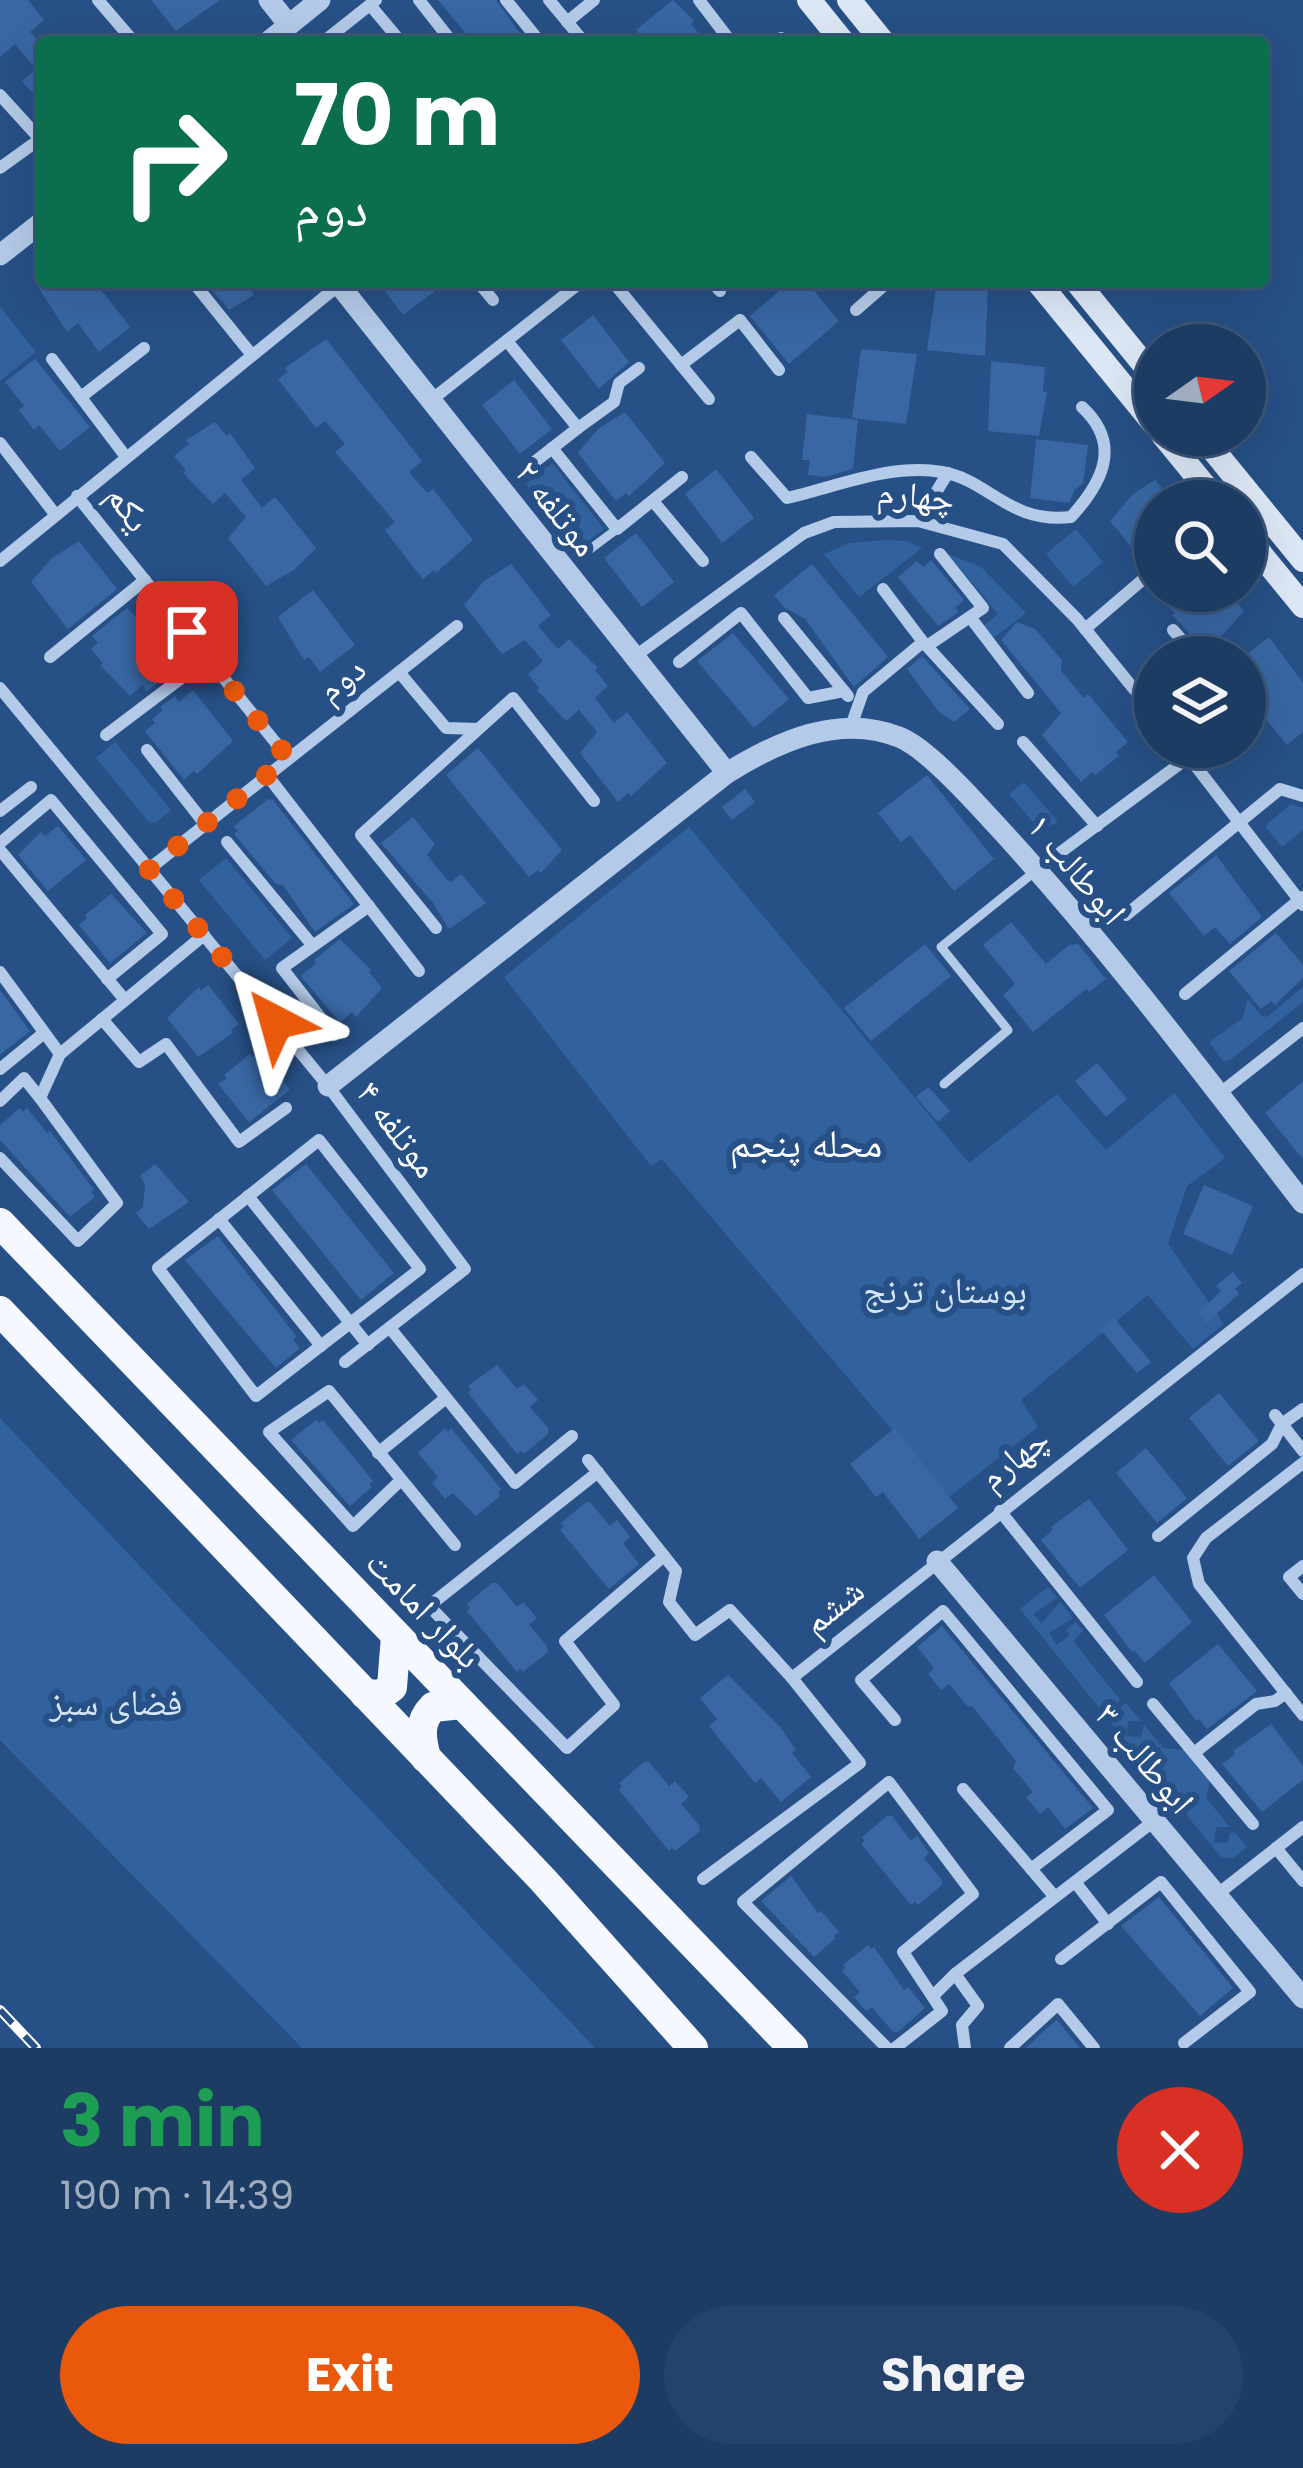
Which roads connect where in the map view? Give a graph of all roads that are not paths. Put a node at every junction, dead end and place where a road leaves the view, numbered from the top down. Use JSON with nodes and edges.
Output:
{"nodes":[{"id":1,"x":98,"y":0,"type":"edge"},
{"id":2,"x":269,"y":0,"type":"edge"},
{"id":3,"x":320,"y":0,"type":"edge"},
{"id":4,"x":418,"y":0,"type":"edge"},
{"id":5,"x":506,"y":0,"type":"edge"},
{"id":6,"x":549,"y":0,"type":"edge"},
{"id":7,"x":594,"y":0,"type":"edge"},
{"id":8,"x":699,"y":0,"type":"edge"},
{"id":9,"x":808,"y":0,"type":"edge"},
{"id":10,"x":849,"y":0,"type":"edge"},
{"id":11,"x":373,"y":2,"type":"edge"},
{"id":12,"x":567,"y":22,"type":"junction"},
{"id":13,"x":289,"y":25,"type":"junction"},
{"id":14,"x":129,"y":36,"type":"edge"},
{"id":15,"x":275,"y":36,"type":"edge"},
{"id":16,"x":330,"y":36,"type":"edge"},
{"id":17,"x":397,"y":36,"type":"edge"},
{"id":18,"x":447,"y":36,"type":"edge"},
{"id":19,"x":534,"y":36,"type":"edge"},
{"id":20,"x":579,"y":36,"type":"edge"},
{"id":21,"x":726,"y":36,"type":"edge"},
{"id":22,"x":838,"y":36,"type":"edge"},
{"id":23,"x":878,"y":36,"type":"edge"},
{"id":24,"x":0,"y":95,"type":"edge"},
{"id":25,"x":36,"y":135,"type":"edge"},
{"id":26,"x":36,"y":142,"type":"edge"},
{"id":27,"x":0,"y":168,"type":"edge"},
{"id":28,"x":36,"y":227,"type":"edge"},
{"id":29,"x":0,"y":256,"type":"edge"},
{"id":30,"x":198,"y":288,"type":"edge"},
{"id":31,"x":333,"y":288,"type":"edge"},
{"id":32,"x":341,"y":288,"type":"edge"},
{"id":33,"x":483,"y":288,"type":"edge"},
{"id":34,"x":573,"y":288,"type":"edge"},
{"id":35,"x":618,"y":288,"type":"edge"},
{"id":36,"x":881,"y":288,"type":"edge"},
{"id":37,"x":1044,"y":288,"type":"edge"},
{"id":38,"x":1082,"y":288,"type":"edge"},
{"id":39,"x":493,"y":300,"type":"dead end"},
{"id":40,"x":856,"y":310,"type":"dead end"},
{"id":41,"x":507,"y":341,"type":"junction"},
{"id":42,"x":144,"y":348,"type":"dead end"},
{"id":43,"x":1134,"y":352,"type":"edge"},
{"id":44,"x":252,"y":355,"type":"junction"},
{"id":45,"x":52,"y":359,"type":"dead end"},
{"id":46,"x":681,"y":365,"type":"junction"},
{"id":47,"x":639,"y":368,"type":"dead end"},
{"id":48,"x":779,"y":370,"type":"dead end"},
{"id":49,"x":81,"y":398,"type":"junction"},
{"id":50,"x":709,"y":399,"type":"dead end"},
{"id":51,"x":1134,"y":399,"type":"edge"},
{"id":52,"x":430,"y":401,"type":"junction"},
{"id":53,"x":1082,"y":406,"type":"dead end"},
{"id":54,"x":578,"y":428,"type":"junction"},
{"id":55,"x":0,"y":443,"type":"edge"},
{"id":56,"x":552,"y":448,"type":"junction"},
{"id":57,"x":1180,"y":456,"type":"edge"},
{"id":58,"x":1219,"y":456,"type":"edge"},
{"id":59,"x":126,"y":457,"type":"junction"},
{"id":60,"x":752,"y":457,"type":"dead end"},
{"id":61,"x":528,"y":467,"type":"dead end"},
{"id":62,"x":948,"y":473,"type":"junction"},
{"id":63,"x":682,"y":477,"type":"dead end"},
{"id":64,"x":1200,"y":480,"type":"edge"},
{"id":65,"x":77,"y":496,"type":"junction"},
{"id":66,"x":653,"y":501,"type":"junction"},
{"id":67,"x":56,"y":514,"type":"junction"},
{"id":68,"x":918,"y":521,"type":"junction"},
{"id":69,"x":617,"y":529,"type":"junction"},
{"id":70,"x":589,"y":550,"type":"dead end"},
{"id":71,"x":3,"y":552,"type":"edge"},
{"id":72,"x":940,"y":554,"type":"dead end"},
{"id":73,"x":1303,"y":560,"type":"edge"},
{"id":74,"x":703,"y":561,"type":"dead end"},
{"id":75,"x":1266,"y":561,"type":"edge"},
{"id":76,"x":145,"y":580,"type":"junction"},
{"id":77,"x":1134,"y":587,"type":"edge"},
{"id":78,"x":883,"y":589,"type":"dead end"},
{"id":79,"x":1303,"y":606,"type":"edge"},
{"id":80,"x":970,"y":617,"type":"junction"},
{"id":81,"x":784,"y":618,"type":"dead end"},
{"id":82,"x":457,"y":626,"type":"dead end"},
{"id":83,"x":1085,"y":629,"type":"junction"},
{"id":84,"x":1173,"y":630,"type":"dead end"},
{"id":85,"x":1178,"y":636,"type":"edge"},
{"id":86,"x":925,"y":644,"type":"junction"},
{"id":87,"x":50,"y":657,"type":"dead end"},
{"id":88,"x":634,"y":657,"type":"junction"},
{"id":89,"x":208,"y":658,"type":"junction"},
{"id":90,"x":679,"y":662,"type":"dead end"},
{"id":91,"x":399,"y":672,"type":"junction"},
{"id":92,"x":1134,"y":685,"type":"edge"},
{"id":93,"x":0,"y":688,"type":"edge"},
{"id":94,"x":844,"y":691,"type":"junction"},
{"id":95,"x":1028,"y":693,"type":"dead end"},
{"id":96,"x":856,"y":705,"type":"junction"},
{"id":97,"x":998,"y":724,"type":"dead end"},
{"id":98,"x":478,"y":729,"type":"junction"},
{"id":99,"x":850,"y":729,"type":"junction"},
{"id":100,"x":106,"y":735,"type":"dead end"},
{"id":101,"x":1023,"y":742,"type":"dead end"},
{"id":102,"x":147,"y":750,"type":"dead end"},
{"id":103,"x":288,"y":758,"type":"junction"},
{"id":104,"x":1166,"y":768,"type":"edge"},
{"id":105,"x":1197,"y":768,"type":"edge"},
{"id":106,"x":727,"y":773,"type":"junction"},
{"id":107,"x":267,"y":775,"type":"junction"},
{"id":108,"x":32,"y":787,"type":"dead end"},
{"id":109,"x":1303,"y":796,"type":"edge"},
{"id":110,"x":594,"y":801,"type":"dead end"},
{"id":111,"x":0,"y":811,"type":"edge"},
{"id":112,"x":1239,"y":822,"type":"junction"},
{"id":113,"x":205,"y":824,"type":"junction"},
{"id":114,"x":1096,"y":826,"type":"junction"},
{"id":115,"x":227,"y":842,"type":"dead end"},
{"id":116,"x":0,"y":847,"type":"edge"},
{"id":117,"x":149,"y":869,"type":"junction"},
{"id":118,"x":1038,"y":869,"type":"junction"},
{"id":119,"x":1302,"y":901,"type":"edge"},
{"id":120,"x":368,"y":906,"type":"junction"},
{"id":121,"x":1126,"y":915,"type":"dead end"},
{"id":122,"x":436,"y":928,"type":"dead end"},
{"id":123,"x":204,"y":935,"type":"junction"},
{"id":124,"x":313,"y":946,"type":"junction"},
{"id":125,"x":418,"y":971,"type":"dead end"},
{"id":126,"x":0,"y":972,"type":"edge"},
{"id":127,"x":107,"y":980,"type":"junction"},
{"id":128,"x":1185,"y":994,"type":"dead end"},
{"id":129,"x":124,"y":1000,"type":"junction"},
{"id":130,"x":102,"y":1019,"type":"junction"},
{"id":131,"x":1303,"y":1028,"type":"edge"},
{"id":132,"x":44,"y":1033,"type":"junction"},
{"id":133,"x":334,"y":1035,"type":"dead end"},
{"id":134,"x":59,"y":1054,"type":"junction"},
{"id":135,"x":0,"y":1069,"type":"edge"},
{"id":136,"x":944,"y":1084,"type":"dead end"},
{"id":137,"x":328,"y":1086,"type":"junction"},
{"id":138,"x":1219,"y":1094,"type":"junction"},
{"id":139,"x":40,"y":1098,"type":"junction"},
{"id":140,"x":0,"y":1101,"type":"edge"},
{"id":141,"x":286,"y":1108,"type":"dead end"},
{"id":142,"x":0,"y":1158,"type":"edge"},
{"id":143,"x":248,"y":1196,"type":"junction"},
{"id":144,"x":1303,"y":1203,"type":"edge"},
{"id":145,"x":219,"y":1219,"type":"junction"},
{"id":146,"x":0,"y":1223,"type":"edge"},
{"id":147,"x":1303,"y":1274,"type":"edge"},
{"id":148,"x":0,"y":1311,"type":"edge"},
{"id":149,"x":349,"y":1324,"type":"junction"},
{"id":150,"x":390,"y":1328,"type":"junction"},
{"id":151,"x":368,"y":1345,"type":"junction"},
{"id":152,"x":321,"y":1346,"type":"junction"},
{"id":153,"x":345,"y":1362,"type":"dead end"},
{"id":154,"x":446,"y":1398,"type":"junction"},
{"id":155,"x":1303,"y":1409,"type":"edge"},
{"id":156,"x":1278,"y":1419,"type":"junction"},
{"id":157,"x":572,"y":1436,"type":"dead end"},
{"id":158,"x":1303,"y":1451,"type":"edge"},
{"id":159,"x":378,"y":1453,"type":"junction"},
{"id":160,"x":589,"y":1460,"type":"dead end"},
{"id":161,"x":1303,"y":1463,"type":"edge"},
{"id":162,"x":598,"y":1472,"type":"junction"},
{"id":163,"x":401,"y":1480,"type":"junction"},
{"id":164,"x":1000,"y":1511,"type":"junction"},
{"id":165,"x":1158,"y":1536,"type":"dead end"},
{"id":166,"x":455,"y":1545,"type":"dead end"},
{"id":167,"x":664,"y":1556,"type":"junction"},
{"id":168,"x":937,"y":1561,"type":"junction"},
{"id":169,"x":1303,"y":1566,"type":"edge"},
{"id":170,"x":1303,"y":1594,"type":"edge"},
{"id":171,"x":396,"y":1636,"type":"junction"},
{"id":172,"x":792,"y":1678,"type":"junction"},
{"id":173,"x":1137,"y":1682,"type":"dead end"},
{"id":174,"x":1286,"y":1693,"type":"junction"},
{"id":175,"x":365,"y":1694,"type":"junction"},
{"id":176,"x":462,"y":1704,"type":"junction"},
{"id":177,"x":1153,"y":1704,"type":"dead end"},
{"id":178,"x":1303,"y":1715,"type":"edge"},
{"id":179,"x":895,"y":1720,"type":"dead end"},
{"id":180,"x":1194,"y":1753,"type":"junction"},
{"id":181,"x":426,"y":1758,"type":"junction"},
{"id":182,"x":963,"y":1789,"type":"dead end"},
{"id":183,"x":1154,"y":1821,"type":"junction"},
{"id":184,"x":1252,"y":1824,"type":"dead end"},
{"id":185,"x":1303,"y":1827,"type":"edge"},
{"id":186,"x":1276,"y":1848,"type":"junction"},
{"id":187,"x":1031,"y":1869,"type":"junction"},
{"id":188,"x":703,"y":1879,"type":"dead end"},
{"id":189,"x":1303,"y":1881,"type":"edge"},
{"id":190,"x":1075,"y":1882,"type":"junction"},
{"id":191,"x":1219,"y":1893,"type":"junction"},
{"id":192,"x":1055,"y":1897,"type":"junction"},
{"id":193,"x":1108,"y":1924,"type":"junction"},
{"id":194,"x":1061,"y":1959,"type":"dead end"},
{"id":195,"x":955,"y":1974,"type":"junction"},
{"id":196,"x":933,"y":1996,"type":"junction"},
{"id":197,"x":1303,"y":1998,"type":"edge"},
{"id":198,"x":1184,"y":2043,"type":"dead end"},
{"id":199,"x":961,"y":2046,"type":"edge"},
{"id":200,"x":693,"y":2048,"type":"edge"},
{"id":201,"x":793,"y":2048,"type":"edge"},
{"id":202,"x":891,"y":2048,"type":"edge"},
{"id":203,"x":1010,"y":2048,"type":"edge"},
{"id":204,"x":1094,"y":2048,"type":"edge"}],
"edges":[{"from":1,"to":14,"type":"street"},
{"from":2,"to":13,"type":"street"},
{"from":3,"to":13,"type":"street"},
{"from":4,"to":18,"type":"street"},
{"from":5,"to":19,"type":"street"},
{"from":6,"to":12,"type":"street"},
{"from":7,"to":12,"type":"street"},
{"from":8,"to":21,"type":"street"},
{"from":9,"to":22,"type":"main road"},
{"from":10,"to":23,"type":"main road"},
{"from":11,"to":16,"type":"street"},
{"from":11,"to":17,"type":"street"},
{"from":12,"to":20,"type":"street"},
{"from":13,"to":15,"type":"street"},
{"from":24,"to":25,"type":"street"},
{"from":26,"to":27,"type":"street"},
{"from":28,"to":29,"type":"street"},
{"from":30,"to":44,"type":"street"},
{"from":31,"to":44,"type":"street","name":"یکم"},
{"from":32,"to":52,"type":"street","name":"موتلفه ۲"},
{"from":33,"to":39,"type":"street"},
{"from":34,"to":41,"type":"street"},
{"from":35,"to":46,"type":"street"},
{"from":36,"to":40,"type":"street"},
{"from":37,"to":51,"type":"main road"},
{"from":38,"to":43,"type":"main road"},
{"from":41,"to":52,"type":"street"},
{"from":41,"to":54,"type":"street"},
{"from":42,"to":49,"type":"street"},
{"from":44,"to":59,"type":"street","name":"یکم"},
{"from":45,"to":49,"type":"street"},
{"from":46,"to":48,"type":"street"},
{"from":46,"to":50,"type":"street"},
{"from":47,"to":54,"type":"street"},
{"from":49,"to":59,"type":"street"},
{"from":52,"to":88,"type":"street","name":"موتلفه ۲"},
{"from":53,"to":62,"type":"street"},
{"from":54,"to":56,"type":"street"},
{"from":55,"to":67,"type":"street"},
{"from":56,"to":61,"type":"street"},
{"from":56,"to":69,"type":"street"},
{"from":57,"to":64,"type":"main road"},
{"from":58,"to":73,"type":"main road"},
{"from":59,"to":65,"type":"street","name":"یکم"},
{"from":60,"to":62,"type":"street"},
{"from":62,"to":68,"type":"street"},
{"from":63,"to":66,"type":"street"},
{"from":65,"to":67,"type":"street"},
{"from":65,"to":76,"type":"street","name":"یکم"},
{"from":66,"to":69,"type":"street"},
{"from":66,"to":74,"type":"street"},
{"from":67,"to":71,"type":"street"},
{"from":68,"to":83,"type":"street","name":"چهارم"},
{"from":68,"to":88,"type":"street","name":"چهارم"},
{"from":69,"to":70,"type":"lane"},
{"from":72,"to":80,"type":"street"},
{"from":75,"to":79,"type":"main road"},
{"from":76,"to":87,"type":"street"},
{"from":76,"to":89,"type":"street","name":"یکم"},
{"from":77,"to":83,"type":"street"},
{"from":78,"to":86,"type":"street"},
{"from":80,"to":86,"type":"street"},
{"from":80,"to":95,"type":"street"},
{"from":81,"to":94,"type":"street"},
{"from":82,"to":91,"type":"street"},
{"from":83,"to":92,"type":"street","name":"چهارم"},
{"from":84,"to":85,"type":"street"},
{"from":86,"to":96,"type":"street"},
{"from":86,"to":97,"type":"street"},
{"from":88,"to":106,"type":"street","name":"موتلفه ۲"},
{"from":89,"to":100,"type":"street"},
{"from":89,"to":103,"type":"street","name":"یکم"},
{"from":90,"to":94,"type":"street"},
{"from":91,"to":98,"type":"street","name":"دوم"},
{"from":91,"to":103,"type":"street","name":"دوم"},
{"from":93,"to":117,"type":"street","name":"موتلفه ۴"},
{"from":94,"to":96,"type":"street"},
{"from":96,"to":99,"type":"street"},
{"from":98,"to":110,"type":"street"},
{"from":98,"to":122,"type":"street"},
{"from":99,"to":106,"type":"street","name":"ابوطالب ۱"},
{"from":99,"to":118,"type":"street","name":"ابوطالب ۱"},
{"from":101,"to":114,"type":"street"},
{"from":102,"to":113,"type":"street"},
{"from":103,"to":107,"type":"street","name":"دوم"},
{"from":104,"to":114,"type":"street"},
{"from":105,"to":112,"type":"street"},
{"from":106,"to":137,"type":"street"},
{"from":107,"to":113,"type":"street","name":"دوم"},
{"from":107,"to":120,"type":"street"},
{"from":108,"to":111,"type":"street"},
{"from":109,"to":112,"type":"street"},
{"from":112,"to":119,"type":"street"},
{"from":112,"to":121,"type":"street"},
{"from":113,"to":117,"type":"street","name":"دوم"},
{"from":114,"to":118,"type":"street"},
{"from":115,"to":124,"type":"street"},
{"from":116,"to":127,"type":"street"},
{"from":116,"to":127,"type":"street"},
{"from":117,"to":123,"type":"street","name":"موتلفه ۴"},
{"from":118,"to":136,"type":"lane"},
{"from":118,"to":138,"type":"street","name":"ابوطالب ۱"},
{"from":119,"to":128,"type":"street"},
{"from":120,"to":124,"type":"street"},
{"from":120,"to":125,"type":"street"},
{"from":123,"to":129,"type":"street"},
{"from":123,"to":137,"type":"street","name":"موتلفه ۴"},
{"from":124,"to":133,"type":"street"},
{"from":126,"to":132,"type":"street"},
{"from":127,"to":129,"type":"street"},
{"from":129,"to":130,"type":"street"},
{"from":130,"to":134,"type":"street"},
{"from":130,"to":141,"type":"street"},
{"from":131,"to":138,"type":"street"},
{"from":132,"to":134,"type":"street"},
{"from":132,"to":135,"type":"street"},
{"from":134,"to":139,"type":"street"},
{"from":137,"to":150,"type":"street","name":"موتلفه ۴"},
{"from":138,"to":144,"type":"street","name":"ابوطالب ۱"},
{"from":139,"to":140,"type":"street"},
{"from":139,"to":142,"type":"street"},
{"from":143,"to":145,"type":"street"},
{"from":143,"to":149,"type":"street"},
{"from":143,"to":149,"type":"street"},
{"from":145,"to":152,"type":"street"},
{"from":145,"to":152,"type":"street"},
{"from":146,"to":171,"type":"main road","name":"بلوار امامت"},
{"from":147,"to":164,"type":"street","name":"چهارم"},
{"from":148,"to":175,"type":"main road"},
{"from":149,"to":151,"type":"street"},
{"from":149,"to":152,"type":"street"},
{"from":150,"to":151,"type":"street","name":"موتلفه ۴"},
{"from":150,"to":154,"type":"street"},
{"from":151,"to":153,"type":"street","name":"موتلفه ۴"},
{"from":154,"to":157,"type":"street"},
{"from":154,"to":159,"type":"street"},
{"from":155,"to":156,"type":"street"},
{"from":156,"to":158,"type":"street"},
{"from":156,"to":165,"type":"street"},
{"from":159,"to":163,"type":"street"},
{"from":159,"to":163,"type":"street"},
{"from":160,"to":162,"type":"street"},
{"from":161,"to":174,"type":"street"},
{"from":162,"to":167,"type":"street"},
{"from":162,"to":167,"type":"street"},
{"from":163,"to":166,"type":"street"},
{"from":164,"to":168,"type":"street","name":"چهارم"},
{"from":164,"to":173,"type":"street"},
{"from":167,"to":172,"type":"street","name":"ششم"},
{"from":168,"to":172,"type":"street","name":"ششم"},
{"from":168,"to":183,"type":"street","name":"ابوطالب ۳"},
{"from":169,"to":170,"type":"street"},
{"from":171,"to":175,"type":"main road"},
{"from":171,"to":176,"type":"main road","name":"بلوار امامت"},
{"from":172,"to":188,"type":"street"},
{"from":174,"to":178,"type":"street"},
{"from":174,"to":180,"type":"street"},
{"from":175,"to":181,"type":"main road"},
{"from":176,"to":181,"type":"main road"},
{"from":176,"to":201,"type":"main road","name":"بلوار امامت"},
{"from":177,"to":180,"type":"street"},
{"from":179,"to":187,"type":"street"},
{"from":180,"to":184,"type":"street"},
{"from":181,"to":200,"type":"main road"},
{"from":182,"to":187,"type":"street"},
{"from":183,"to":190,"type":"street"},
{"from":183,"to":191,"type":"street","name":"ابوطالب ۳"},
{"from":185,"to":186,"type":"street"},
{"from":186,"to":189,"type":"street"},
{"from":186,"to":191,"type":"street"},
{"from":187,"to":192,"type":"street"},
{"from":190,"to":192,"type":"street"},
{"from":190,"to":193,"type":"street"},
{"from":191,"to":197,"type":"street","name":"ابوطالب ۳"},
{"from":192,"to":195,"type":"street"},
{"from":193,"to":194,"type":"street"},
{"from":193,"to":198,"type":"street"},
{"from":195,"to":196,"type":"street"},
{"from":195,"to":199,"type":"street"},
{"from":196,"to":202,"type":"street"},
{"from":196,"to":202,"type":"street"},
{"from":203,"to":204,"type":"street"}]}
